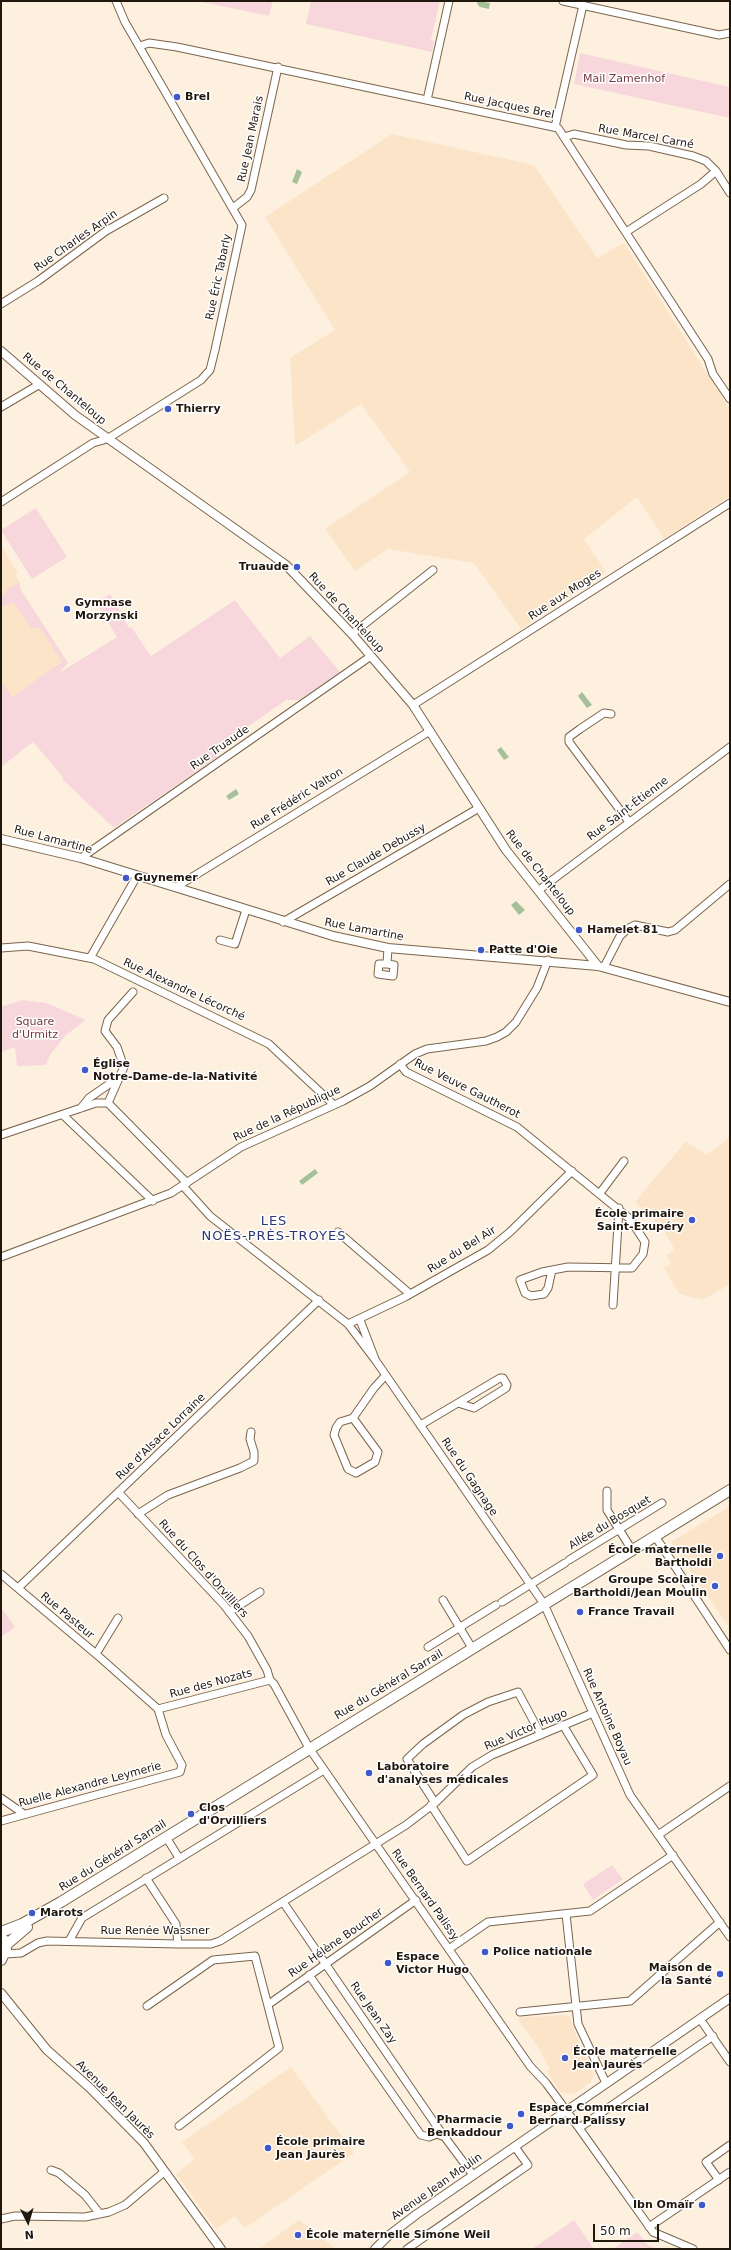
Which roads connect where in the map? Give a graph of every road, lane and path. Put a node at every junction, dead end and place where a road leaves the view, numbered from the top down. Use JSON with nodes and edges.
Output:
{"nodes":[{"id":1,"x":116,"y":1,"type":"edge"},
{"id":2,"x":450,"y":1,"type":"edge"},
{"id":3,"x":563,"y":1,"type":"edge"},
{"id":4,"x":582,"y":5,"type":"junction"},
{"id":5,"x":730,"y":33,"type":"edge"},
{"id":6,"x":140,"y":46,"type":"junction"},
{"id":7,"x":278,"y":67,"type":"junction"},
{"id":8,"x":427,"y":100,"type":"junction"},
{"id":9,"x":555,"y":127,"type":"junction"},
{"id":10,"x":564,"y":137,"type":"junction"},
{"id":11,"x":716,"y":171,"type":"junction"},
{"id":12,"x":730,"y":193,"type":"edge"},
{"id":13,"x":164,"y":198,"type":"dead end"},
{"id":14,"x":233,"y":208,"type":"junction"},
{"id":15,"x":626,"y":232,"type":"junction"},
{"id":16,"x":1,"y":304,"type":"edge"},
{"id":17,"x":1,"y":351,"type":"edge"},
{"id":18,"x":40,"y":384,"type":"junction"},
{"id":19,"x":730,"y":399,"type":"edge"},
{"id":20,"x":1,"y":407,"type":"edge"},
{"id":21,"x":107,"y":439,"type":"junction"},
{"id":22,"x":1,"y":502,"type":"edge"},
{"id":23,"x":730,"y":502,"type":"edge"},
{"id":24,"x":433,"y":570,"type":"dead end"},
{"id":25,"x":352,"y":634,"type":"junction"},
{"id":26,"x":372,"y":656,"type":"junction"},
{"id":27,"x":413,"y":705,"type":"junction"},
{"id":28,"x":611,"y":714,"type":"dead end"},
{"id":29,"x":430,"y":731,"type":"junction"},
{"id":30,"x":730,"y":747,"type":"edge"},
{"id":31,"x":479,"y":808,"type":"junction"},
{"id":32,"x":629,"y":822,"type":"junction"},
{"id":33,"x":1,"y":839,"type":"edge"},
{"id":34,"x":81,"y":858,"type":"junction"},
{"id":35,"x":137,"y":876,"type":"junction"},
{"id":36,"x":730,"y":884,"type":"edge"},
{"id":37,"x":176,"y":887,"type":"junction"},
{"id":38,"x":539,"y":890,"type":"junction"},
{"id":39,"x":246,"y":910,"type":"junction"},
{"id":40,"x":283,"y":922,"type":"junction"},
{"id":41,"x":220,"y":940,"type":"dead end"},
{"id":42,"x":1,"y":948,"type":"edge"},
{"id":43,"x":388,"y":948,"type":"junction"},
{"id":44,"x":90,"y":958,"type":"junction"},
{"id":45,"x":548,"y":960,"type":"junction"},
{"id":46,"x":387,"y":964,"type":"dead end"},
{"id":47,"x":601,"y":967,"type":"junction"},
{"id":48,"x":133,"y":992,"type":"dead end"},
{"id":49,"x":730,"y":1002,"type":"edge"},
{"id":50,"x":400,"y":1064,"type":"junction"},
{"id":51,"x":120,"y":1077,"type":"junction"},
{"id":52,"x":100,"y":1090,"type":"junction"},
{"id":53,"x":105,"y":1102,"type":"junction"},
{"id":54,"x":334,"y":1105,"type":"junction"},
{"id":55,"x":80,"y":1109,"type":"junction"},
{"id":56,"x":63,"y":1115,"type":"junction"},
{"id":57,"x":1,"y":1135,"type":"edge"},
{"id":58,"x":624,"y":1161,"type":"dead end"},
{"id":59,"x":572,"y":1171,"type":"junction"},
{"id":60,"x":185,"y":1185,"type":"junction"},
{"id":61,"x":600,"y":1193,"type":"junction"},
{"id":62,"x":153,"y":1201,"type":"junction"},
{"id":63,"x":619,"y":1208,"type":"junction"},
{"id":64,"x":338,"y":1232,"type":"dead end"},
{"id":65,"x":1,"y":1257,"type":"edge"},
{"id":66,"x":614,"y":1268,"type":"junction"},
{"id":67,"x":552,"y":1270,"type":"junction"},
{"id":68,"x":410,"y":1294,"type":"junction"},
{"id":69,"x":319,"y":1300,"type":"junction"},
{"id":70,"x":613,"y":1305,"type":"dead end"},
{"id":71,"x":360,"y":1320,"type":"junction"},
{"id":72,"x":348,"y":1324,"type":"junction"},
{"id":73,"x":376,"y":1362,"type":"junction"},
{"id":74,"x":385,"y":1376,"type":"junction"},
{"id":75,"x":458,"y":1403,"type":"junction"},
{"id":76,"x":353,"y":1418,"type":"junction"},
{"id":77,"x":420,"y":1425,"type":"junction"},
{"id":78,"x":251,"y":1432,"type":"dead end"},
{"id":79,"x":730,"y":1490,"type":"edge"},
{"id":80,"x":608,"y":1491,"type":"dead end"},
{"id":81,"x":119,"y":1493,"type":"junction"},
{"id":82,"x":662,"y":1503,"type":"dead end"},
{"id":83,"x":138,"y":1514,"type":"junction"},
{"id":84,"x":620,"y":1530,"type":"junction"},
{"id":85,"x":655,"y":1536,"type":"junction"},
{"id":86,"x":632,"y":1550,"type":"junction"},
{"id":87,"x":1,"y":1574,"type":"edge"},
{"id":88,"x":530,"y":1585,"type":"junction"},
{"id":89,"x":18,"y":1588,"type":"junction"},
{"id":90,"x":260,"y":1592,"type":"dead end"},
{"id":91,"x":443,"y":1600,"type":"dead end"},
{"id":92,"x":544,"y":1604,"type":"junction"},
{"id":93,"x":229,"y":1612,"type":"junction"},
{"id":94,"x":118,"y":1618,"type":"dead end"},
{"id":95,"x":460,"y":1627,"type":"junction"},
{"id":96,"x":428,"y":1647,"type":"dead end"},
{"id":97,"x":472,"y":1648,"type":"junction"},
{"id":98,"x":730,"y":1650,"type":"edge"},
{"id":99,"x":96,"y":1654,"type":"junction"},
{"id":100,"x":270,"y":1680,"type":"junction"},
{"id":101,"x":158,"y":1709,"type":"junction"},
{"id":102,"x":593,"y":1713,"type":"junction"},
{"id":103,"x":563,"y":1725,"type":"junction"},
{"id":104,"x":541,"y":1735,"type":"junction"},
{"id":105,"x":309,"y":1748,"type":"junction"},
{"id":106,"x":324,"y":1770,"type":"junction"},
{"id":107,"x":730,"y":1786,"type":"edge"},
{"id":108,"x":1,"y":1798,"type":"edge"},
{"id":109,"x":433,"y":1804,"type":"junction"},
{"id":110,"x":24,"y":1814,"type":"junction"},
{"id":111,"x":1,"y":1821,"type":"edge"},
{"id":112,"x":658,"y":1835,"type":"junction"},
{"id":113,"x":166,"y":1837,"type":"junction"},
{"id":114,"x":376,"y":1843,"type":"junction"},
{"id":115,"x":673,"y":1855,"type":"junction"},
{"id":116,"x":179,"y":1858,"type":"junction"},
{"id":117,"x":146,"y":1878,"type":"junction"},
{"id":118,"x":416,"y":1900,"type":"junction"},
{"id":119,"x":61,"y":1902,"type":"junction"},
{"id":120,"x":283,"y":1902,"type":"junction"},
{"id":121,"x":566,"y":1914,"type":"junction"},
{"id":122,"x":720,"y":1922,"type":"junction"},
{"id":123,"x":1,"y":1932,"type":"edge"},
{"id":124,"x":730,"y":1937,"type":"edge"},
{"id":125,"x":69,"y":1941,"type":"junction"},
{"id":126,"x":178,"y":1944,"type":"junction"},
{"id":127,"x":3,"y":1949,"type":"edge"},
{"id":128,"x":449,"y":1949,"type":"junction"},
{"id":129,"x":325,"y":1964,"type":"junction"},
{"id":130,"x":309,"y":1975,"type":"junction"},
{"id":131,"x":1,"y":1993,"type":"edge"},
{"id":132,"x":730,"y":1998,"type":"edge"},
{"id":133,"x":269,"y":2004,"type":"junction"},
{"id":134,"x":147,"y":2006,"type":"dead end"},
{"id":135,"x":576,"y":2006,"type":"junction"},
{"id":136,"x":520,"y":2012,"type":"dead end"},
{"id":137,"x":700,"y":2019,"type":"junction"},
{"id":138,"x":713,"y":2036,"type":"junction"},
{"id":139,"x":730,"y":2062,"type":"edge"},
{"id":140,"x":606,"y":2083,"type":"junction"},
{"id":141,"x":566,"y":2111,"type":"junction"},
{"id":142,"x":179,"y":2126,"type":"dead end"},
{"id":143,"x":579,"y":2128,"type":"junction"},
{"id":144,"x":437,"y":2131,"type":"junction"},
{"id":145,"x":730,"y":2145,"type":"edge"},
{"id":146,"x":514,"y":2146,"type":"junction"},
{"id":147,"x":51,"y":2170,"type":"dead end"},
{"id":148,"x":164,"y":2172,"type":"junction"},
{"id":149,"x":730,"y":2172,"type":"edge"},
{"id":150,"x":473,"y":2175,"type":"junction"},
{"id":151,"x":719,"y":2180,"type":"junction"},
{"id":152,"x":100,"y":2214,"type":"junction"},
{"id":153,"x":1,"y":2219,"type":"edge"},
{"id":154,"x":649,"y":2227,"type":"junction"},
{"id":155,"x":221,"y":2249,"type":"edge"},
{"id":156,"x":375,"y":2249,"type":"edge"},
{"id":157,"x":407,"y":2249,"type":"edge"},
{"id":158,"x":693,"y":2249,"type":"edge"}],
"edges":[{"from":1,"to":6,"type":"street","name":"Rue Éric Tabarly"},
{"from":2,"to":8,"type":"street"},
{"from":3,"to":4,"type":"street"},
{"from":4,"to":5,"type":"street"},
{"from":4,"to":9,"type":"street"},
{"from":6,"to":7,"type":"street","name":"Rue Jacques Brel"},
{"from":6,"to":14,"type":"street","name":"Rue Éric Tabarly"},
{"from":7,"to":8,"type":"street","name":"Rue Jacques Brel"},
{"from":7,"to":14,"type":"street","name":"Rue Jean Marais"},
{"from":8,"to":9,"type":"street","name":"Rue Jacques Brel"},
{"from":9,"to":10,"type":"street","name":"Rue Jacques Brel"},
{"from":10,"to":11,"type":"street","name":"Rue Marcel Carné"},
{"from":10,"to":15,"type":"street","name":"Rue Jacques Brel"},
{"from":11,"to":12,"type":"street","name":"Rue Marcel Carné"},
{"from":11,"to":15,"type":"street"},
{"from":13,"to":16,"type":"street","name":"Rue Charles Arpin"},
{"from":14,"to":21,"type":"street","name":"Rue Éric Tabarly"},
{"from":15,"to":19,"type":"street","name":"Rue Jacques Brel"},
{"from":17,"to":18,"type":"street","name":"Rue de Chanteloup"},
{"from":18,"to":20,"type":"street"},
{"from":18,"to":21,"type":"street","name":"Rue de Chanteloup"},
{"from":21,"to":22,"type":"street","name":"Rue Éric Tabarly"},
{"from":21,"to":25,"type":"street","name":"Rue de Chanteloup"},
{"from":23,"to":27,"type":"street","name":"Rue aux Moges"},
{"from":24,"to":25,"type":"street"},
{"from":25,"to":26,"type":"street","name":"Rue de Chanteloup"},
{"from":26,"to":27,"type":"street","name":"Rue de Chanteloup"},
{"from":26,"to":34,"type":"street","name":"Rue Truaude"},
{"from":27,"to":29,"type":"street","name":"Rue de Chanteloup"},
{"from":28,"to":32,"type":"street"},
{"from":29,"to":31,"type":"street","name":"Rue de Chanteloup"},
{"from":29,"to":37,"type":"street","name":"Rue Frédéric Valton"},
{"from":30,"to":32,"type":"street","name":"Rue Saint-Étienne"},
{"from":31,"to":38,"type":"street","name":"Rue de Chanteloup"},
{"from":31,"to":40,"type":"street","name":"Rue Claude Debussy"},
{"from":32,"to":38,"type":"street","name":"Rue Saint-Étienne"},
{"from":33,"to":34,"type":"street","name":"Rue Lamartine"},
{"from":34,"to":35,"type":"street","name":"Rue Lamartine"},
{"from":35,"to":37,"type":"street","name":"Rue Lamartine"},
{"from":35,"to":44,"type":"street"},
{"from":36,"to":47,"type":"street"},
{"from":37,"to":39,"type":"street","name":"Rue Lamartine"},
{"from":38,"to":47,"type":"street","name":"Rue de Chanteloup"},
{"from":39,"to":40,"type":"street","name":"Rue Lamartine"},
{"from":39,"to":41,"type":"street"},
{"from":40,"to":43,"type":"street","name":"Rue Lamartine"},
{"from":42,"to":44,"type":"street","name":"Rue Alexandre Lécorché"},
{"from":43,"to":45,"type":"street","name":"Rue Lamartine"},
{"from":43,"to":46,"type":"street"},
{"from":44,"to":54,"type":"street","name":"Rue Alexandre Lécorché"},
{"from":45,"to":47,"type":"street","name":"Rue Lamartine"},
{"from":45,"to":50,"type":"street","name":"Rue de la République"},
{"from":47,"to":49,"type":"street","name":"Rue Lamartine"},
{"from":48,"to":51,"type":"street"},
{"from":50,"to":54,"type":"street","name":"Rue de la République"},
{"from":50,"to":59,"type":"street","name":"Rue Veuve Gautherot"},
{"from":51,"to":52,"type":"street"},
{"from":51,"to":53,"type":"street"},
{"from":52,"to":53,"type":"street"},
{"from":52,"to":55,"type":"street"},
{"from":53,"to":55,"type":"street"},
{"from":53,"to":60,"type":"street","name":"Rue du Gagnage"},
{"from":54,"to":60,"type":"street","name":"Rue de la République"},
{"from":55,"to":56,"type":"street"},
{"from":56,"to":57,"type":"street"},
{"from":56,"to":62,"type":"street"},
{"from":58,"to":61,"type":"street"},
{"from":59,"to":61,"type":"street","name":"Rue Veuve Gautherot"},
{"from":59,"to":68,"type":"street","name":"Rue du Bel Air"},
{"from":60,"to":62,"type":"street","name":"Rue de la République"},
{"from":60,"to":69,"type":"street","name":"Rue du Gagnage"},
{"from":61,"to":63,"type":"street","name":"Rue Veuve Gautherot"},
{"from":62,"to":65,"type":"street","name":"Rue de la République"},
{"from":63,"to":66,"type":"street"},
{"from":63,"to":66,"type":"street","name":"Rue Veuve Gautherot"},
{"from":64,"to":68,"type":"street"},
{"from":66,"to":67,"type":"street"},
{"from":66,"to":70,"type":"street"},
{"from":67,"to":67,"type":"street"},
{"from":68,"to":71,"type":"street","name":"Rue du Bel Air"},
{"from":69,"to":72,"type":"street","name":"Rue du Gagnage"},
{"from":69,"to":81,"type":"street","name":"Rue d'Alsace Lorraine"},
{"from":71,"to":72,"type":"street","name":"Rue du Bel Air"},
{"from":71,"to":73,"type":"street","name":"Rue du Gagnage"},
{"from":72,"to":73,"type":"street","name":"Rue du Gagnage"},
{"from":73,"to":74,"type":"street","name":"Rue du Gagnage"},
{"from":74,"to":76,"type":"street"},
{"from":74,"to":77,"type":"street","name":"Rue du Gagnage"},
{"from":75,"to":75,"type":"street"},
{"from":75,"to":77,"type":"street"},
{"from":76,"to":76,"type":"street"},
{"from":77,"to":88,"type":"street","name":"Rue du Gagnage"},
{"from":78,"to":83,"type":"street"},
{"from":79,"to":85,"type":"main road","name":"Rue du Général Sarrail"},
{"from":80,"to":84,"type":"street"},
{"from":81,"to":83,"type":"street","name":"Rue du Clos d'Orvilliers"},
{"from":81,"to":89,"type":"street","name":"Rue d'Alsace Lorraine"},
{"from":82,"to":84,"type":"street","name":"Allée du Bosquet"},
{"from":83,"to":93,"type":"street","name":"Rue du Clos d'Orvilliers"},
{"from":84,"to":86,"type":"street"},
{"from":84,"to":88,"type":"street","name":"Allée du Bosquet"},
{"from":85,"to":86,"type":"main road","name":"Rue du Général Sarrail"},
{"from":85,"to":98,"type":"street"},
{"from":86,"to":92,"type":"main road","name":"Rue du Général Sarrail"},
{"from":87,"to":89,"type":"street","name":"Rue Pasteur"},
{"from":88,"to":92,"type":"street","name":"Rue du Gagnage"},
{"from":88,"to":95,"type":"street","name":"Allée du Bosquet"},
{"from":89,"to":99,"type":"street","name":"Rue Pasteur"},
{"from":90,"to":93,"type":"street"},
{"from":91,"to":95,"type":"street"},
{"from":92,"to":97,"type":"main road","name":"Rue du Général Sarrail"},
{"from":92,"to":102,"type":"street","name":"Rue Antoine Boyau"},
{"from":93,"to":100,"type":"street","name":"Rue du Clos d'Orvilliers"},
{"from":94,"to":99,"type":"street"},
{"from":95,"to":96,"type":"street","name":"Allée du Bosquet"},
{"from":95,"to":97,"type":"street"},
{"from":97,"to":105,"type":"main road","name":"Rue du Général Sarrail"},
{"from":99,"to":101,"type":"street","name":"Rue Pasteur"},
{"from":100,"to":101,"type":"street","name":"Rue des Nozats"},
{"from":100,"to":105,"type":"street","name":"Rue du Clos d'Orvilliers"},
{"from":101,"to":110,"type":"street","name":"Ruelle Alexandre Leymerie"},
{"from":102,"to":103,"type":"street","name":"Rue Victor Hugo"},
{"from":102,"to":112,"type":"street","name":"Rue Antoine Boyau"},
{"from":103,"to":104,"type":"street","name":"Rue Victor Hugo"},
{"from":103,"to":109,"type":"street"},
{"from":104,"to":109,"type":"street","name":"Rue Victor Hugo"},
{"from":104,"to":109,"type":"street"},
{"from":105,"to":106,"type":"street","name":"Rue Bernard Palissy"},
{"from":105,"to":113,"type":"main road","name":"Rue du Général Sarrail"},
{"from":106,"to":114,"type":"street","name":"Rue Bernard Palissy"},
{"from":106,"to":116,"type":"street"},
{"from":107,"to":112,"type":"street"},
{"from":108,"to":110,"type":"street"},
{"from":109,"to":114,"type":"street","name":"Rue Victor Hugo"},
{"from":110,"to":111,"type":"street","name":"Ruelle Alexandre Leymerie"},
{"from":112,"to":115,"type":"street","name":"Rue Antoine Boyau"},
{"from":113,"to":116,"type":"street"},
{"from":113,"to":119,"type":"main road","name":"Rue du Général Sarrail"},
{"from":114,"to":118,"type":"street","name":"Rue Bernard Palissy"},
{"from":114,"to":120,"type":"street","name":"Rue Renée Wassner"},
{"from":115,"to":121,"type":"street"},
{"from":115,"to":122,"type":"street","name":"Rue Antoine Boyau"},
{"from":116,"to":117,"type":"street"},
{"from":117,"to":125,"type":"street"},
{"from":117,"to":126,"type":"street"},
{"from":118,"to":128,"type":"street","name":"Rue Bernard Palissy"},
{"from":118,"to":129,"type":"street","name":"Rue Hélène Boucher"},
{"from":119,"to":123,"type":"main road","name":"Rue du Général Sarrail"},
{"from":119,"to":127,"type":"main road","name":"Rue du Général Sarrail"},
{"from":120,"to":126,"type":"street","name":"Rue Renée Wassner"},
{"from":120,"to":129,"type":"street","name":"Rue Jean Zay"},
{"from":121,"to":128,"type":"street"},
{"from":121,"to":135,"type":"street"},
{"from":122,"to":124,"type":"street","name":"Rue Antoine Boyau"},
{"from":122,"to":135,"type":"street"},
{"from":125,"to":126,"type":"street","name":"Rue Renée Wassner"},
{"from":125,"to":127,"type":"street","name":"Rue Renée Wassner"},
{"from":128,"to":141,"type":"street","name":"Rue Bernard Palissy"},
{"from":129,"to":130,"type":"street","name":"Rue Hélène Boucher"},
{"from":129,"to":144,"type":"street","name":"Rue Jean Zay"},
{"from":130,"to":133,"type":"street","name":"Rue Hélène Boucher"},
{"from":130,"to":144,"type":"street"},
{"from":131,"to":148,"type":"street","name":"Avenue Jean Jaurès"},
{"from":132,"to":137,"type":"street","name":"Avenue Jean Moulin"},
{"from":133,"to":134,"type":"street"},
{"from":133,"to":142,"type":"street"},
{"from":135,"to":136,"type":"street"},
{"from":135,"to":140,"type":"street"},
{"from":137,"to":138,"type":"street"},
{"from":137,"to":140,"type":"street","name":"Avenue Jean Moulin"},
{"from":138,"to":139,"type":"street"},
{"from":138,"to":143,"type":"street"},
{"from":140,"to":141,"type":"street","name":"Avenue Jean Moulin"},
{"from":141,"to":143,"type":"street","name":"Rue Bernard Palissy"},
{"from":141,"to":146,"type":"street","name":"Avenue Jean Moulin"},
{"from":143,"to":154,"type":"street","name":"Rue Bernard Palissy"},
{"from":144,"to":150,"type":"street","name":"Rue Jean Zay"},
{"from":145,"to":151,"type":"street"},
{"from":146,"to":150,"type":"street","name":"Avenue Jean Moulin"},
{"from":146,"to":157,"type":"street"},
{"from":147,"to":152,"type":"street"},
{"from":148,"to":152,"type":"street"},
{"from":148,"to":155,"type":"street","name":"Avenue Jean Jaurès"},
{"from":149,"to":151,"type":"street"},
{"from":150,"to":156,"type":"street","name":"Avenue Jean Moulin"},
{"from":151,"to":154,"type":"street"},
{"from":152,"to":153,"type":"street"},
{"from":154,"to":158,"type":"street"}]}
